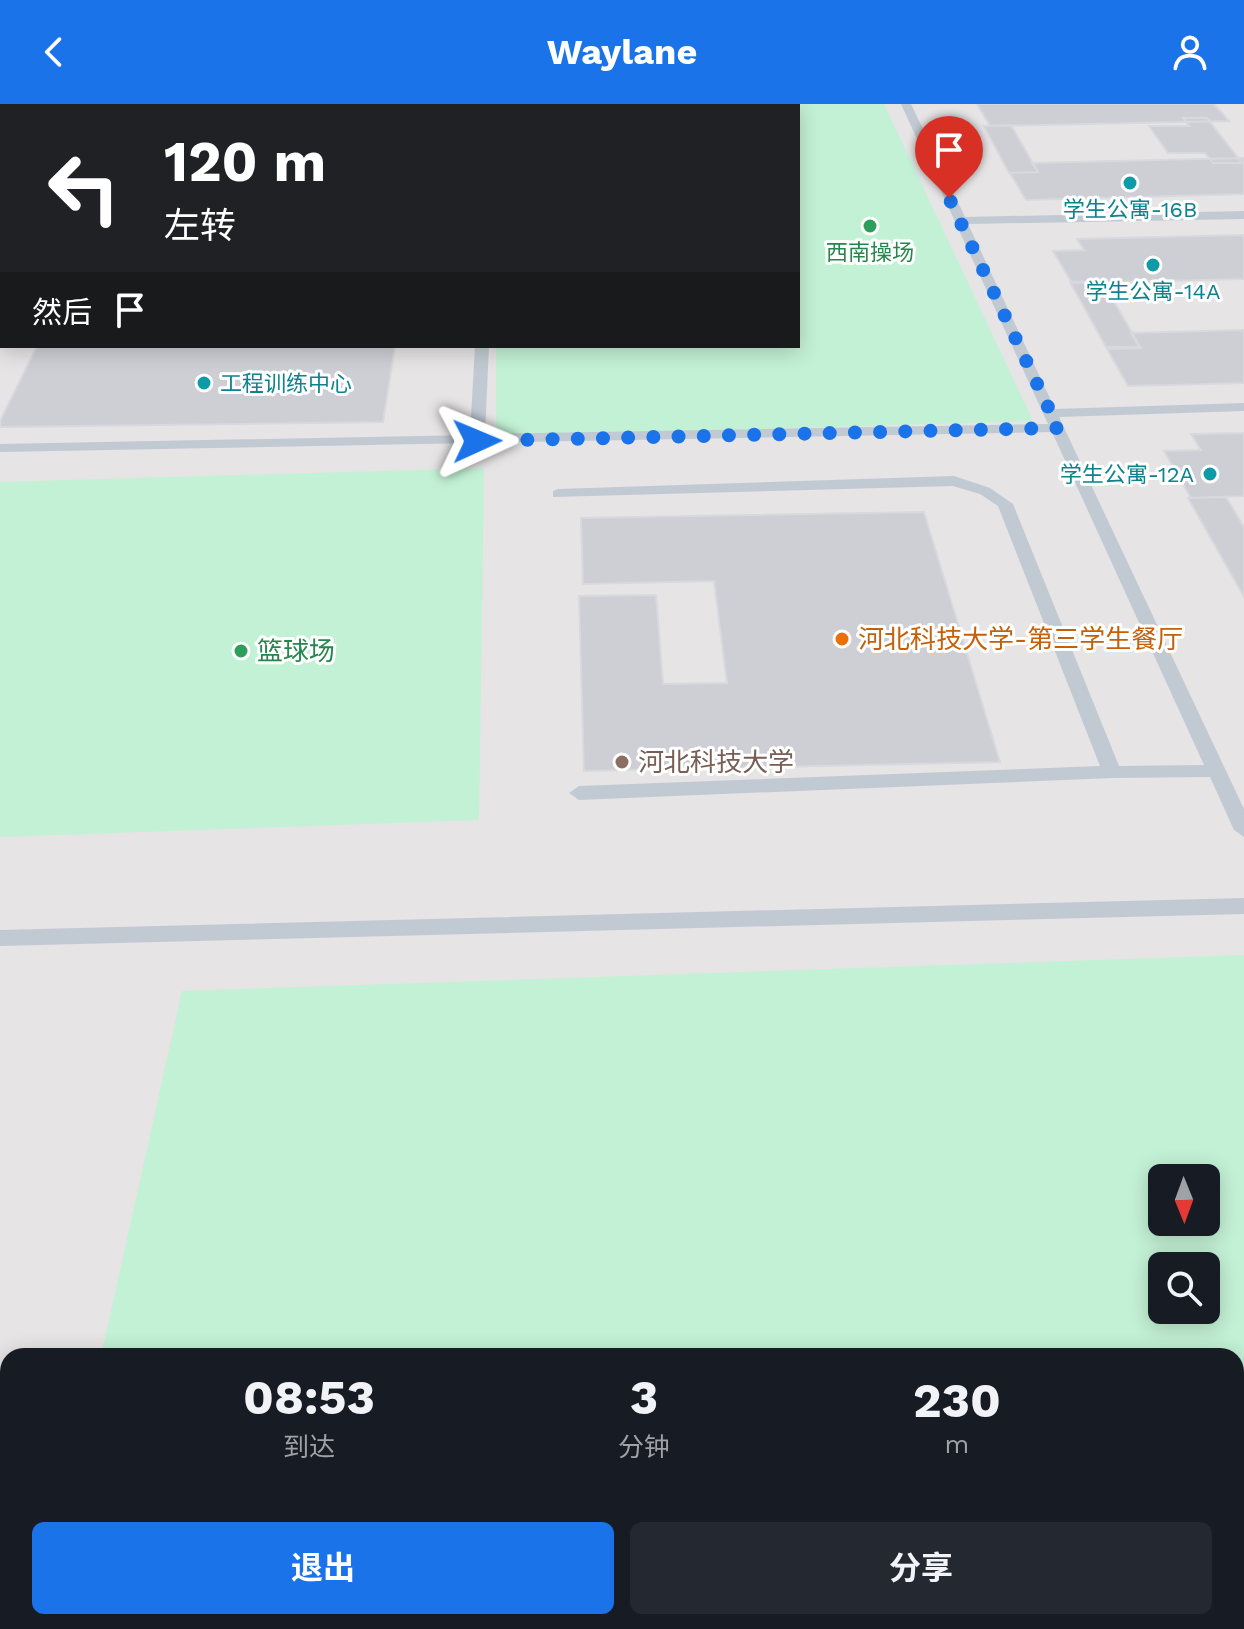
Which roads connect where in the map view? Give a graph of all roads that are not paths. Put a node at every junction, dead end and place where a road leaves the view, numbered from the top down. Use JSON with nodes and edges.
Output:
{"nodes":[{"id":1,"x":906,"y":104,"type":"edge"},
{"id":2,"x":1244,"y":215,"type":"edge"},
{"id":3,"x":960,"y":221,"type":"junction"},
{"id":4,"x":482,"y":348,"type":"edge"},
{"id":5,"x":1244,"y":407,"type":"edge"},
{"id":6,"x":1050,"y":413,"type":"junction"},
{"id":7,"x":1058,"y":428,"type":"junction"},
{"id":8,"x":477,"y":441,"type":"junction"},
{"id":9,"x":0,"y":448,"type":"edge"},
{"id":10,"x":558,"y":494,"type":"dead end"},
{"id":11,"x":1217,"y":771,"type":"junction"},
{"id":12,"x":1112,"y":772,"type":"junction"},
{"id":13,"x":579,"y":793,"type":"dead end"},
{"id":14,"x":1244,"y":830,"type":"edge"},
{"id":15,"x":1244,"y":906,"type":"edge"},
{"id":16,"x":0,"y":938,"type":"edge"}],
"edges":[{"from":1,"to":3,"type":"lane"},
{"from":2,"to":3,"type":"lane"},
{"from":3,"to":6,"type":"lane"},
{"from":4,"to":8,"type":"lane"},
{"from":5,"to":6,"type":"lane"},
{"from":6,"to":7,"type":"lane"},
{"from":7,"to":8,"type":"lane"},
{"from":7,"to":11,"type":"lane"},
{"from":8,"to":9,"type":"lane"},
{"from":10,"to":12,"type":"lane"},
{"from":11,"to":12,"type":"lane"},
{"from":11,"to":14,"type":"lane"},
{"from":12,"to":13,"type":"lane"},
{"from":15,"to":16,"type":"lane"}]}
